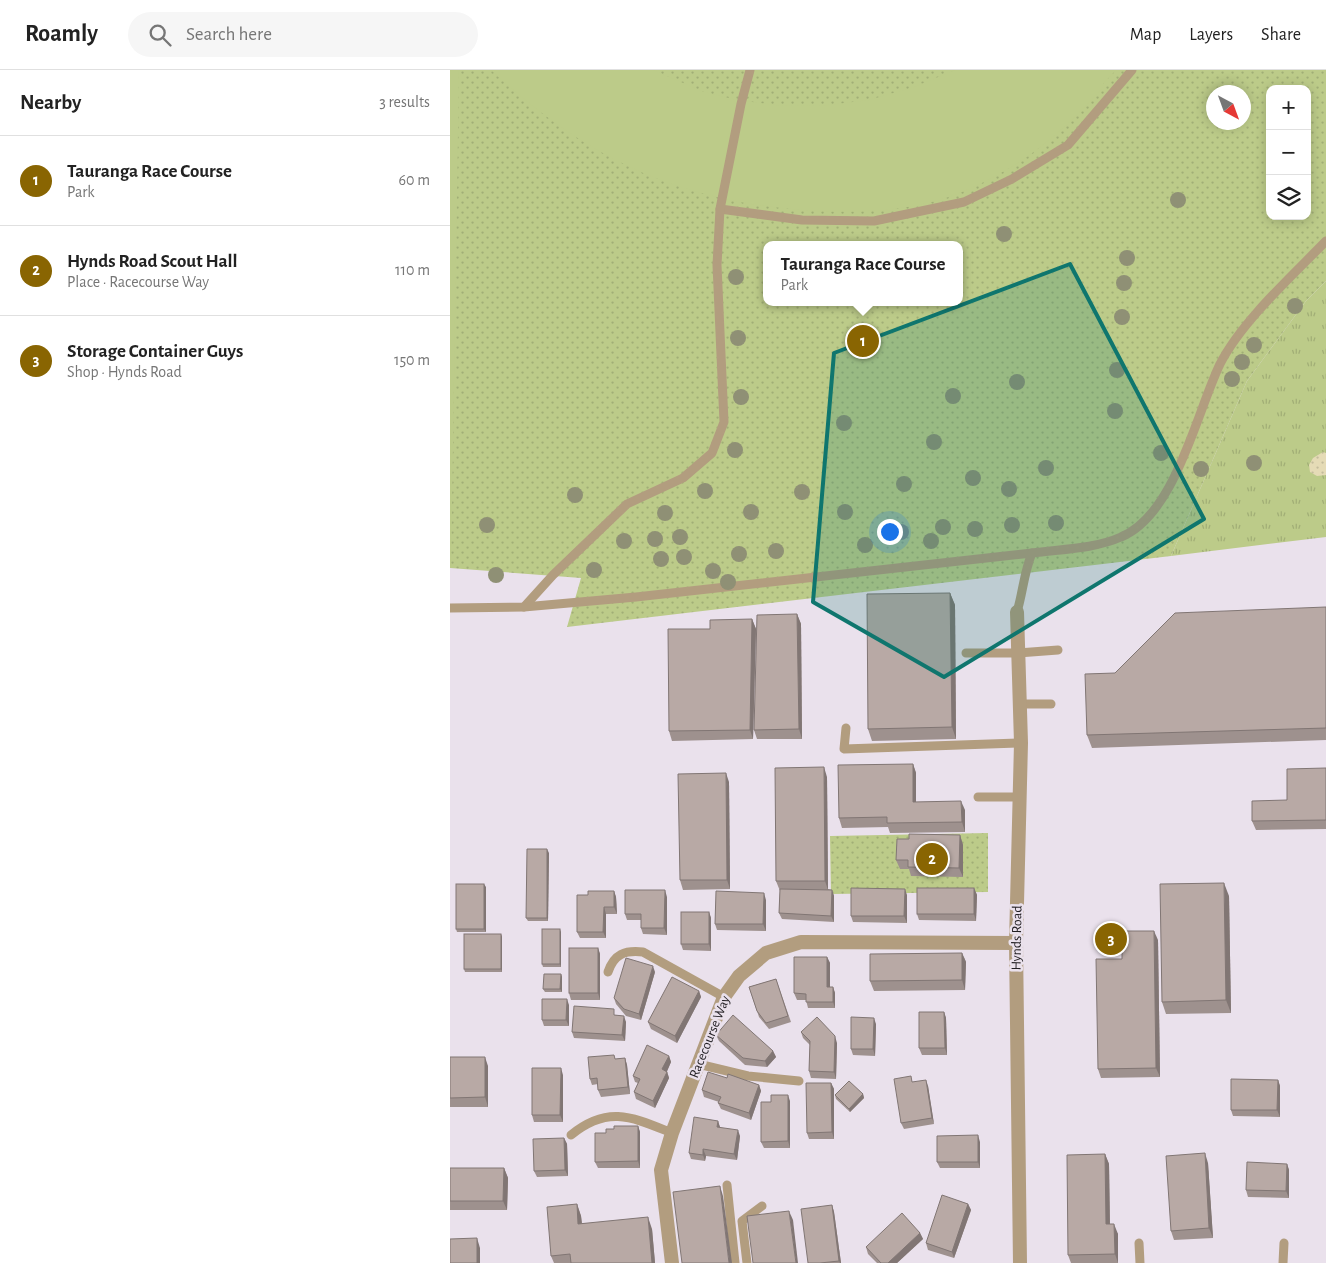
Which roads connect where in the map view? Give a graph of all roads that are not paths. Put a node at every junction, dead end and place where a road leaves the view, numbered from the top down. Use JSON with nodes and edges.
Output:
{"nodes":[{"id":1,"x":750,"y":70,"type":"edge"},
{"id":2,"x":1132,"y":70,"type":"edge"},
{"id":3,"x":720,"y":209,"type":"junction"},
{"id":4,"x":1326,"y":242,"type":"edge"},
{"id":5,"x":1032,"y":553,"type":"junction"},
{"id":6,"x":524,"y":607,"type":"junction"},
{"id":7,"x":450,"y":608,"type":"edge"},
{"id":8,"x":1017,"y":612,"type":"joint"},
{"id":9,"x":1058,"y":650,"type":"dead end"},
{"id":10,"x":966,"y":653,"type":"dead end"},
{"id":11,"x":1018,"y":653,"type":"junction"},
{"id":12,"x":1020,"y":704,"type":"junction"},
{"id":13,"x":1052,"y":704,"type":"dead end"},
{"id":14,"x":846,"y":728,"type":"dead end"},
{"id":15,"x":1021,"y":743,"type":"junction"},
{"id":16,"x":978,"y":797,"type":"dead end"},
{"id":17,"x":1020,"y":797,"type":"junction"},
{"id":18,"x":1016,"y":943,"type":"junction"},
{"id":19,"x":608,"y":972,"type":"dead end"},
{"id":20,"x":724,"y":997,"type":"junction"},
{"id":21,"x":698,"y":1064,"type":"junction"},
{"id":22,"x":799,"y":1081,"type":"dead end"},
{"id":23,"x":672,"y":1133,"type":"junction"},
{"id":24,"x":571,"y":1135,"type":"dead end"},
{"id":25,"x":727,"y":1185,"type":"dead end"},
{"id":26,"x":762,"y":1206,"type":"dead end"},
{"id":27,"x":1139,"y":1243,"type":"dead end"},
{"id":28,"x":1284,"y":1243,"type":"dead end"},
{"id":29,"x":672,"y":1263,"type":"edge"},
{"id":30,"x":735,"y":1263,"type":"edge"},
{"id":31,"x":747,"y":1263,"type":"edge"},
{"id":32,"x":1020,"y":1263,"type":"edge"},
{"id":33,"x":1140,"y":1263,"type":"edge"},
{"id":34,"x":1282,"y":1263,"type":"edge"}],
"edges":[{"from":1,"to":3,"type":"lane"},
{"from":2,"to":3,"type":"lane"},
{"from":3,"to":6,"type":"lane"},
{"from":4,"to":5,"type":"lane"},
{"from":5,"to":6,"type":"lane"},
{"from":5,"to":8,"type":"lane"},
{"from":6,"to":7,"type":"lane"},
{"from":8,"to":11,"type":"street","name":"Hynds Road"},
{"from":9,"to":11,"type":"lane"},
{"from":10,"to":11,"type":"lane"},
{"from":11,"to":12,"type":"street","name":"Hynds Road"},
{"from":12,"to":13,"type":"lane"},
{"from":12,"to":15,"type":"street","name":"Hynds Road"},
{"from":14,"to":15,"type":"lane"},
{"from":15,"to":17,"type":"street","name":"Hynds Road"},
{"from":16,"to":17,"type":"lane"},
{"from":17,"to":18,"type":"street","name":"Hynds Road"},
{"from":18,"to":20,"type":"street","name":"Racecourse Way"},
{"from":18,"to":32,"type":"street","name":"Hynds Road"},
{"from":19,"to":20,"type":"lane"},
{"from":20,"to":21,"type":"street","name":"Racecourse Way"},
{"from":21,"to":22,"type":"lane"},
{"from":21,"to":23,"type":"street","name":"Racecourse Way"},
{"from":23,"to":24,"type":"lane"},
{"from":23,"to":29,"type":"street","name":"Racecourse Way"},
{"from":25,"to":30,"type":"lane"},
{"from":26,"to":31,"type":"lane"},
{"from":27,"to":33,"type":"lane"},
{"from":28,"to":34,"type":"lane"}]}
